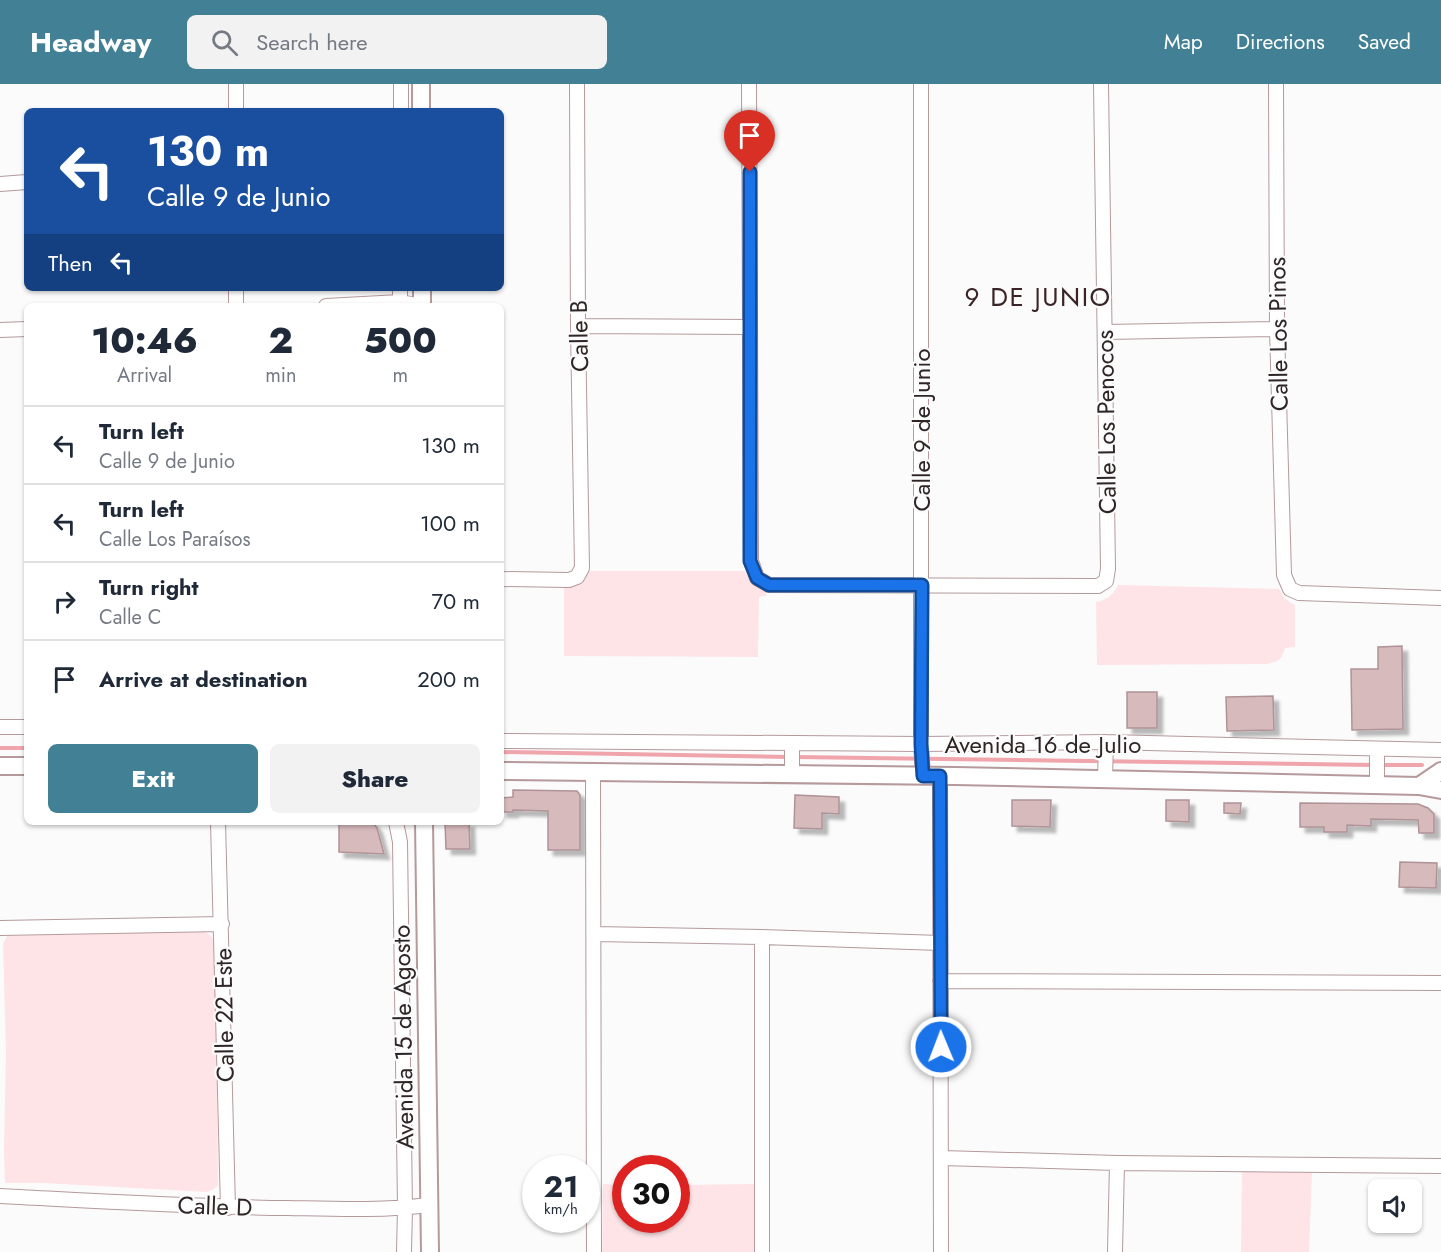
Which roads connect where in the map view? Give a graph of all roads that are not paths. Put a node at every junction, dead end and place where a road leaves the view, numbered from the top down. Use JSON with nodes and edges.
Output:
{"nodes":[{"id":1,"x":236,"y":84,"type":"edge"},
{"id":2,"x":401,"y":84,"type":"edge"},
{"id":3,"x":421,"y":84,"type":"edge"},
{"id":4,"x":577,"y":84,"type":"edge"},
{"id":5,"x":749,"y":84,"type":"edge"},
{"id":6,"x":921,"y":84,"type":"edge"},
{"id":7,"x":1101,"y":84,"type":"edge"},
{"id":8,"x":1276,"y":84,"type":"edge"},
{"id":9,"x":236,"y":108,"type":"edge"},
{"id":10,"x":401,"y":108,"type":"edge"},
{"id":11,"x":421,"y":108,"type":"edge"},
{"id":12,"x":24,"y":182,"type":"edge"},
{"id":13,"x":0,"y":184,"type":"edge"},
{"id":14,"x":400,"y":299,"type":"edge"},
{"id":15,"x":358,"y":303,"type":"edge"},
{"id":16,"x":578,"y":326,"type":"junction"},
{"id":17,"x":750,"y":327,"type":"junction"},
{"id":18,"x":24,"y":328,"type":"edge"},
{"id":19,"x":1277,"y":328,"type":"junction"},
{"id":20,"x":0,"y":330,"type":"edge"},
{"id":21,"x":1104,"y":332,"type":"junction"},
{"id":22,"x":504,"y":579,"type":"edge"},
{"id":23,"x":922,"y":585,"type":"junction"},
{"id":24,"x":1441,"y":598,"type":"edge"},
{"id":25,"x":0,"y":727,"type":"edge"},
{"id":26,"x":24,"y":727,"type":"edge"},
{"id":27,"x":504,"y":741,"type":"edge"},
{"id":28,"x":792,"y":746,"type":"junction"},
{"id":29,"x":921,"y":748,"type":"junction"},
{"id":30,"x":1441,"y":750,"type":"edge"},
{"id":31,"x":1377,"y":753,"type":"junction"},
{"id":32,"x":1106,"y":761,"type":"junction"},
{"id":33,"x":0,"y":766,"type":"edge"},
{"id":34,"x":24,"y":766,"type":"edge"},
{"id":35,"x":792,"y":770,"type":"junction"},
{"id":36,"x":504,"y":771,"type":"edge"},
{"id":37,"x":593,"y":771,"type":"junction"},
{"id":38,"x":1441,"y":771,"type":"edge"},
{"id":39,"x":929,"y":773,"type":"junction"},
{"id":40,"x":1377,"y":780,"type":"junction"},
{"id":41,"x":1419,"y":786,"type":"junction"},
{"id":42,"x":1441,"y":790,"type":"edge"},
{"id":43,"x":218,"y":825,"type":"edge"},
{"id":44,"x":397,"y":825,"type":"edge"},
{"id":45,"x":424,"y":825,"type":"edge"},
{"id":46,"x":222,"y":924,"type":"junction"},
{"id":47,"x":0,"y":928,"type":"edge"},
{"id":48,"x":594,"y":934,"type":"junction"},
{"id":49,"x":762,"y":937,"type":"junction"},
{"id":50,"x":940,"y":943,"type":"junction"},
{"id":51,"x":940,"y":981,"type":"junction"},
{"id":52,"x":1441,"y":983,"type":"edge"},
{"id":53,"x":942,"y":1158,"type":"junction"},
{"id":54,"x":1117,"y":1162,"type":"junction"},
{"id":55,"x":1441,"y":1166,"type":"edge"},
{"id":56,"x":0,"y":1196,"type":"edge"},
{"id":57,"x":429,"y":1204,"type":"junction"},
{"id":58,"x":228,"y":1208,"type":"junction"},
{"id":59,"x":405,"y":1208,"type":"junction"},
{"id":60,"x":404,"y":1252,"type":"edge"},
{"id":61,"x":430,"y":1252,"type":"edge"},
{"id":62,"x":594,"y":1252,"type":"edge"},
{"id":63,"x":762,"y":1252,"type":"edge"},
{"id":64,"x":941,"y":1252,"type":"edge"},
{"id":65,"x":1115,"y":1252,"type":"edge"}],
"edges":[{"from":1,"to":9,"type":"street"},
{"from":2,"to":10,"type":"street"},
{"from":3,"to":11,"type":"street"},
{"from":4,"to":16,"type":"street","name":"Calle B"},
{"from":5,"to":17,"type":"street"},
{"from":6,"to":23,"type":"street","name":"Calle 9 de Junio"},
{"from":7,"to":21,"type":"street","name":"Calle Los Penocos"},
{"from":8,"to":19,"type":"street","name":"Calle Los Pinos"},
{"from":12,"to":13,"type":"street"},
{"from":14,"to":15,"type":"street"},
{"from":16,"to":17,"type":"street"},
{"from":16,"to":22,"type":"street","name":"Calle B"},
{"from":17,"to":23,"type":"street"},
{"from":18,"to":20,"type":"street"},
{"from":19,"to":21,"type":"street"},
{"from":19,"to":24,"type":"street","name":"Calle Los Pinos"},
{"from":21,"to":23,"type":"street","name":"Calle Los Penocos"},
{"from":23,"to":29,"type":"street","name":"Calle 9 de Junio"},
{"from":25,"to":26,"type":"street"},
{"from":27,"to":28,"type":"street","name":"Avenida 16 de Julio"},
{"from":28,"to":29,"type":"street","name":"Avenida 16 de Julio"},
{"from":28,"to":35,"type":"street"},
{"from":29,"to":32,"type":"street","name":"Avenida 16 de Julio"},
{"from":29,"to":39,"type":"street","name":"Calle 9 de Junio"},
{"from":30,"to":31,"type":"street","name":"Avenida 16 de Julio"},
{"from":31,"to":32,"type":"street","name":"Avenida 16 de Julio"},
{"from":31,"to":40,"type":"street"},
{"from":32,"to":39,"type":"street","name":"Avenida 16 de Julio"},
{"from":32,"to":40,"type":"street","name":"Avenida 16 de Julio"},
{"from":33,"to":34,"type":"street"},
{"from":35,"to":37,"type":"street","name":"Avenida 16 de Julio"},
{"from":35,"to":39,"type":"street","name":"Avenida 16 de Julio"},
{"from":36,"to":37,"type":"street","name":"Avenida 16 de Julio"},
{"from":37,"to":48,"type":"street"},
{"from":38,"to":41,"type":"street"},
{"from":39,"to":50,"type":"street","name":"Calle 9 de Junio"},
{"from":40,"to":41,"type":"street","name":"Avenida 16 de Julio"},
{"from":41,"to":42,"type":"street","name":"Avenida 16 de Julio"},
{"from":43,"to":46,"type":"street","name":"Calle 22 Este"},
{"from":44,"to":59,"type":"street","name":"Avenida 15 de Agosto"},
{"from":45,"to":57,"type":"street","name":"Avenida 15 de Agosto"},
{"from":46,"to":47,"type":"street"},
{"from":46,"to":58,"type":"street","name":"Calle 22 Este"},
{"from":48,"to":49,"type":"street"},
{"from":48,"to":62,"type":"street"},
{"from":49,"to":50,"type":"street"},
{"from":49,"to":63,"type":"street"},
{"from":50,"to":51,"type":"street","name":"Calle 9 de Junio"},
{"from":51,"to":52,"type":"street"},
{"from":51,"to":53,"type":"street","name":"Calle 9 de Junio"},
{"from":53,"to":54,"type":"street"},
{"from":53,"to":64,"type":"street","name":"Calle 9 de Junio"},
{"from":54,"to":55,"type":"street"},
{"from":54,"to":65,"type":"street"},
{"from":56,"to":58,"type":"street","name":"Calle D"},
{"from":57,"to":59,"type":"street","name":"Calle D"},
{"from":57,"to":61,"type":"street","name":"Avenida 15 de Agosto"},
{"from":58,"to":59,"type":"street","name":"Calle D"},
{"from":59,"to":60,"type":"street","name":"Avenida 15 de Agosto"}]}
